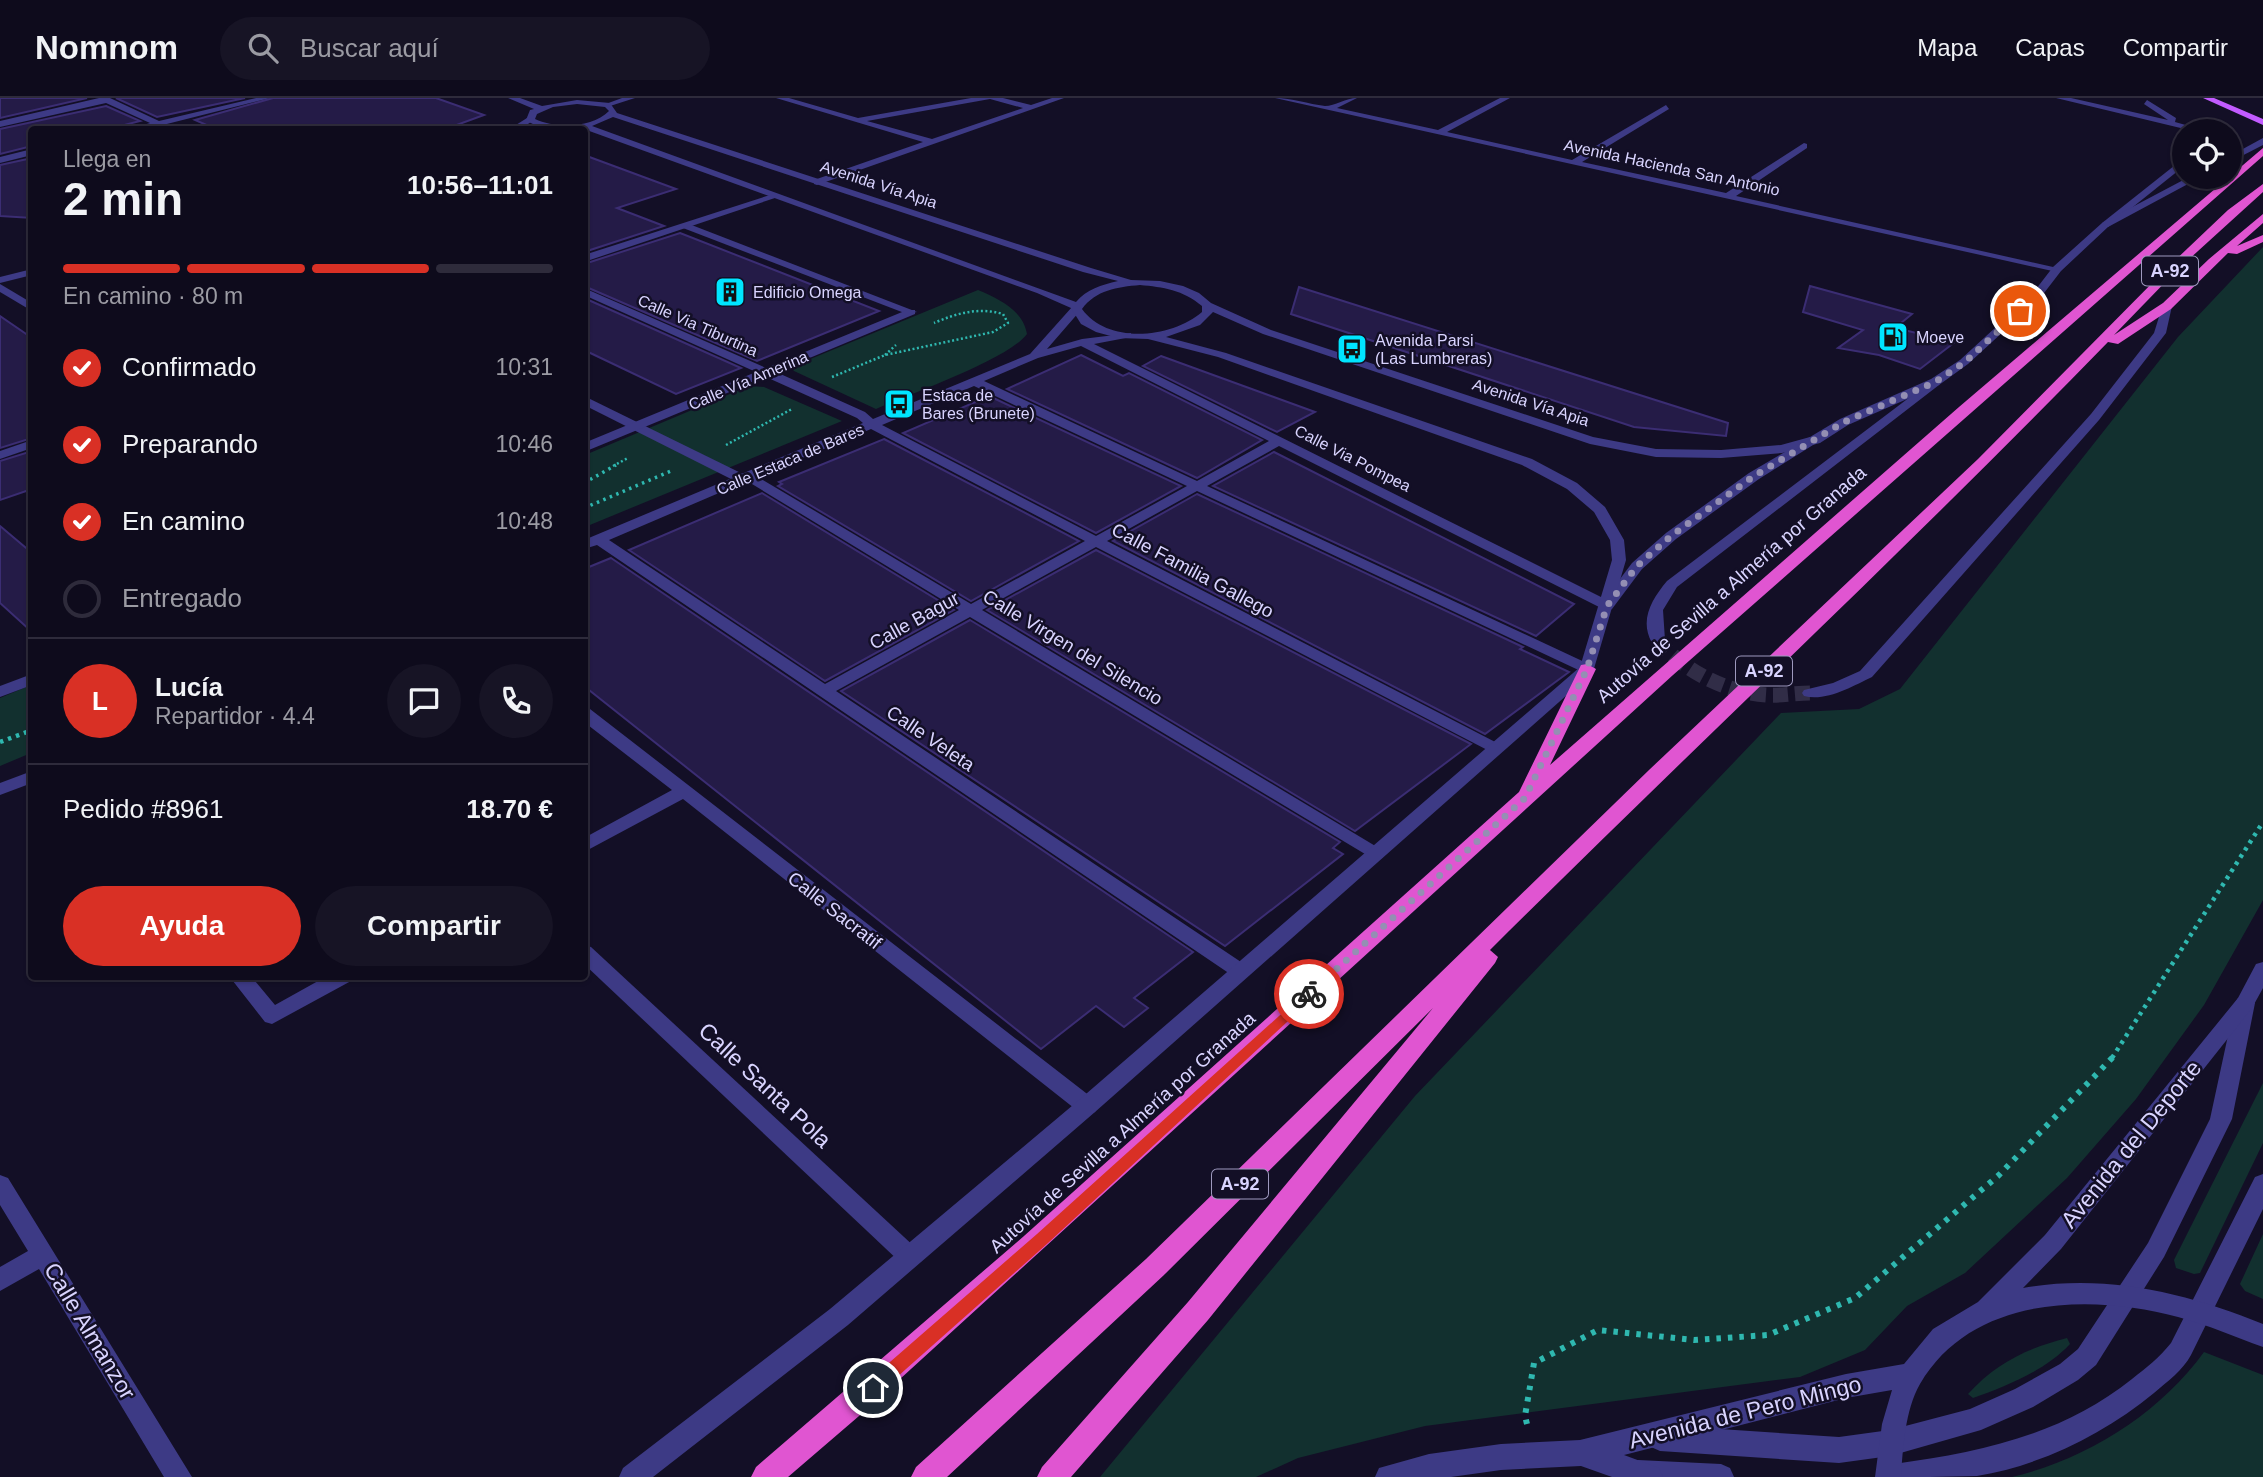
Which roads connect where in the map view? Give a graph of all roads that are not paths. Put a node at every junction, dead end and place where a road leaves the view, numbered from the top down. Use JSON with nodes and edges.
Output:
{"nodes":[{"id":1,"x":266,"y":98,"type":"edge"},
{"id":2,"x":512,"y":98,"type":"edge"},
{"id":3,"x":578,"y":98,"type":"edge"},
{"id":4,"x":631,"y":98,"type":"edge"},
{"id":5,"x":780,"y":98,"type":"edge"},
{"id":6,"x":986,"y":98,"type":"edge"},
{"id":7,"x":993,"y":98,"type":"edge"},
{"id":8,"x":1060,"y":98,"type":"edge"},
{"id":9,"x":1279,"y":98,"type":"edge"},
{"id":10,"x":1353,"y":98,"type":"edge"},
{"id":11,"x":1506,"y":98,"type":"edge"},
{"id":12,"x":2060,"y":98,"type":"edge"},
{"id":13,"x":2207,"y":98,"type":"edge"},
{"id":14,"x":105,"y":99,"type":"edge"},
{"id":15,"x":2146,"y":100,"type":"edge"},
{"id":16,"x":589,"y":102,"type":"junction"},
{"id":17,"x":1666,"y":107,"type":"dead end"},
{"id":18,"x":541,"y":108,"type":"junction"},
{"id":19,"x":1032,"y":108,"type":"junction"},
{"id":20,"x":610,"y":109,"type":"junction"},
{"id":21,"x":1329,"y":109,"type":"junction"},
{"id":22,"x":2119,"y":112,"type":"junction"},
{"id":23,"x":2173,"y":119,"type":"edge"},
{"id":24,"x":530,"y":120,"type":"junction"},
{"id":25,"x":856,"y":120,"type":"junction"},
{"id":26,"x":2262,"y":122,"type":"edge"},
{"id":27,"x":157,"y":123,"type":"junction"},
{"id":28,"x":0,"y":124,"type":"edge"},
{"id":29,"x":2172,"y":124,"type":"edge"},
{"id":30,"x":580,"y":125,"type":"joint"},
{"id":31,"x":145,"y":126,"type":"edge"},
{"id":32,"x":519,"y":126,"type":"edge"},
{"id":33,"x":554,"y":126,"type":"edge"},
{"id":34,"x":572,"y":126,"type":"edge"},
{"id":35,"x":588,"y":128,"type":"edge"},
{"id":36,"x":1439,"y":133,"type":"junction"},
{"id":37,"x":2263,"y":141,"type":"edge"},
{"id":38,"x":931,"y":142,"type":"junction"},
{"id":39,"x":1804,"y":146,"type":"dead end"},
{"id":40,"x":2263,"y":151,"type":"edge"},
{"id":41,"x":2242,"y":152,"type":"edge"},
{"id":42,"x":28,"y":153,"type":"edge"},
{"id":43,"x":0,"y":160,"type":"edge"},
{"id":44,"x":1575,"y":162,"type":"junction"},
{"id":45,"x":2172,"y":171,"type":"edge"},
{"id":46,"x":817,"y":181,"type":"junction"},
{"id":47,"x":2263,"y":187,"type":"edge"},
{"id":48,"x":2173,"y":189,"type":"edge"},
{"id":49,"x":776,"y":196,"type":"junction"},
{"id":50,"x":1729,"y":196,"type":"junction"},
{"id":51,"x":2263,"y":217,"type":"edge"},
{"id":52,"x":2105,"y":225,"type":"junction"},
{"id":53,"x":685,"y":226,"type":"junction"},
{"id":54,"x":2263,"y":239,"type":"edge"},
{"id":55,"x":588,"y":258,"type":"edge"},
{"id":56,"x":2213,"y":261,"type":"junction"},
{"id":57,"x":28,"y":262,"type":"edge"},
{"id":58,"x":0,"y":269,"type":"edge"},
{"id":59,"x":2057,"y":269,"type":"junction"},
{"id":60,"x":28,"y":273,"type":"edge"},
{"id":61,"x":0,"y":280,"type":"edge"},
{"id":62,"x":1136,"y":283,"type":"junction"},
{"id":63,"x":0,"y":287,"type":"edge"},
{"id":64,"x":588,"y":293,"type":"edge"},
{"id":65,"x":28,"y":305,"type":"edge"},
{"id":66,"x":1207,"y":305,"type":"junction"},
{"id":67,"x":2167,"y":306,"type":"junction"},
{"id":68,"x":1077,"y":308,"type":"junction"},
{"id":69,"x":1127,"y":335,"type":"junction"},
{"id":70,"x":1151,"y":336,"type":"junction"},
{"id":71,"x":1082,"y":342,"type":"junction"},
{"id":72,"x":1034,"y":356,"type":"junction"},
{"id":73,"x":2084,"y":361,"type":"junction"},
{"id":74,"x":766,"y":372,"type":"junction"},
{"id":75,"x":976,"y":382,"type":"junction"},
{"id":76,"x":1935,"y":382,"type":"junction"},
{"id":77,"x":588,"y":402,"type":"edge"},
{"id":78,"x":873,"y":425,"type":"junction"},
{"id":79,"x":636,"y":427,"type":"junction"},
{"id":80,"x":1280,"y":440,"type":"junction"},
{"id":81,"x":1815,"y":440,"type":"junction"},
{"id":82,"x":28,"y":445,"type":"edge"},
{"id":83,"x":588,"y":446,"type":"edge"},
{"id":84,"x":0,"y":455,"type":"edge"},
{"id":85,"x":746,"y":478,"type":"junction"},
{"id":86,"x":1196,"y":486,"type":"junction"},
{"id":87,"x":1096,"y":541,"type":"junction"},
{"id":88,"x":591,"y":542,"type":"edge"},
{"id":89,"x":1607,"y":606,"type":"junction"},
{"id":90,"x":971,"y":610,"type":"junction"},
{"id":91,"x":1657,"y":640,"type":"dead end"},
{"id":92,"x":1587,"y":669,"type":"junction"},
{"id":93,"x":28,"y":681,"type":"edge"},
{"id":94,"x":824,"y":691,"type":"junction"},
{"id":95,"x":0,"y":692,"type":"edge"},
{"id":96,"x":1810,"y":692,"type":"tunnel mouth"},
{"id":97,"x":589,"y":722,"type":"edge"},
{"id":98,"x":1495,"y":749,"type":"junction"},
{"id":99,"x":28,"y":778,"type":"edge"},
{"id":100,"x":0,"y":789,"type":"edge"},
{"id":101,"x":684,"y":791,"type":"junction"},
{"id":102,"x":1525,"y":798,"type":"junction"},
{"id":103,"x":588,"y":844,"type":"edge"},
{"id":104,"x":1375,"y":854,"type":"junction"},
{"id":105,"x":1547,"y":883,"type":"junction"},
{"id":106,"x":588,"y":956,"type":"edge"},
{"id":107,"x":2263,"y":969,"type":"edge"},
{"id":108,"x":1240,"y":971,"type":"junction"},
{"id":109,"x":242,"y":980,"type":"edge"},
{"id":110,"x":337,"y":980,"type":"edge"},
{"id":111,"x":2245,"y":1003,"type":"junction"},
{"id":112,"x":1087,"y":1106,"type":"junction"},
{"id":113,"x":2263,"y":1184,"type":"edge"},
{"id":114,"x":0,"y":1185,"type":"edge"},
{"id":115,"x":43,"y":1254,"type":"junction"},
{"id":116,"x":909,"y":1256,"type":"junction"},
{"id":117,"x":0,"y":1280,"type":"edge"},
{"id":118,"x":2128,"y":1295,"type":"junction"},
{"id":119,"x":1987,"y":1309,"type":"junction"},
{"id":120,"x":2200,"y":1311,"type":"junction"},
{"id":121,"x":2263,"y":1336,"type":"edge"},
{"id":122,"x":1911,"y":1375,"type":"junction"},
{"id":123,"x":1642,"y":1437,"type":"junction"},
{"id":124,"x":1889,"y":1443,"type":"junction"},
{"id":125,"x":1580,"y":1453,"type":"junction"},
{"id":126,"x":1644,"y":1475,"type":"edge"},
{"id":127,"x":179,"y":1477,"type":"edge"},
{"id":128,"x":632,"y":1477,"type":"edge"},
{"id":129,"x":766,"y":1477,"type":"edge"},
{"id":130,"x":926,"y":1477,"type":"edge"},
{"id":131,"x":1052,"y":1477,"type":"edge"},
{"id":132,"x":1388,"y":1477,"type":"edge"},
{"id":133,"x":1721,"y":1477,"type":"edge"},
{"id":134,"x":1888,"y":1477,"type":"edge"},
{"id":135,"x":1894,"y":1477,"type":"edge"}],
"edges":[{"from":1,"to":27,"type":"street"},
{"from":2,"to":18,"type":"street"},
{"from":3,"to":16,"type":"street"},
{"from":4,"to":20,"type":"street"},
{"from":5,"to":25,"type":"street"},
{"from":6,"to":25,"type":"street"},
{"from":7,"to":19,"type":"street"},
{"from":8,"to":19,"type":"street"},
{"from":9,"to":21,"type":"street","name":"Avenida Hacienda San Antonio"},
{"from":10,"to":21,"type":"street"},
{"from":11,"to":36,"type":"street"},
{"from":12,"to":22,"type":"street"},
{"from":13,"to":26,"type":"main road"},
{"from":14,"to":27,"type":"street"},
{"from":14,"to":28,"type":"street"},
{"from":15,"to":22,"type":"street"},
{"from":15,"to":23,"type":"street"},
{"from":16,"to":18,"type":"street"},
{"from":16,"to":20,"type":"street","name":"Avenida Vía Apia"},
{"from":17,"to":44,"type":"street"},
{"from":18,"to":24,"type":"street"},
{"from":19,"to":38,"type":"street"},
{"from":20,"to":30,"type":"street"},
{"from":20,"to":46,"type":"street","name":"Avenida Vía Apia"},
{"from":21,"to":36,"type":"street","name":"Avenida Hacienda San Antonio"},
{"from":22,"to":29,"type":"street"},
{"from":24,"to":32,"type":"street"},
{"from":24,"to":33,"type":"street"},
{"from":25,"to":38,"type":"street"},
{"from":27,"to":31,"type":"street"},
{"from":30,"to":34,"type":"street"},
{"from":35,"to":49,"type":"street"},
{"from":36,"to":44,"type":"street","name":"Avenida Hacienda San Antonio"},
{"from":37,"to":41,"type":"street"},
{"from":38,"to":46,"type":"street"},
{"from":39,"to":50,"type":"street"},
{"from":40,"to":102,"type":"highway","name":"Autovía de Sevilla a Almería por Granada","number":"A-92"},
{"from":42,"to":43,"type":"street"},
{"from":44,"to":50,"type":"street","name":"Avenida Hacienda San Antonio"},
{"from":45,"to":52,"type":"street"},
{"from":46,"to":62,"type":"street","name":"Avenida Vía Apia"},
{"from":47,"to":73,"type":"highway","number":"A-92"},
{"from":48,"to":52,"type":"street"},
{"from":49,"to":53,"type":"street"},
{"from":49,"to":68,"type":"street"},
{"from":50,"to":59,"type":"street","name":"Avenida Hacienda San Antonio"},
{"from":51,"to":56,"type":"highway"},
{"from":52,"to":59,"type":"street"},
{"from":53,"to":55,"type":"street"},
{"from":53,"to":74,"type":"street","name":"Calle Vía Amerina"},
{"from":54,"to":56,"type":"highway"},
{"from":56,"to":67,"type":"highway"},
{"from":57,"to":58,"type":"street"},
{"from":59,"to":76,"type":"street"},
{"from":60,"to":61,"type":"street"},
{"from":62,"to":66,"type":"street","name":"Avenida Vía Apia"},
{"from":62,"to":68,"type":"street","name":"Calle Estaca de Bares"},
{"from":63,"to":65,"type":"street"},
{"from":64,"to":74,"type":"street","name":"Calle Via Tiburtina"},
{"from":66,"to":70,"type":"street"},
{"from":66,"to":81,"type":"street","name":"Avenida Vía Apia"},
{"from":67,"to":73,"type":"highway"},
{"from":67,"to":96,"type":"street"},
{"from":68,"to":69,"type":"street"},
{"from":68,"to":72,"type":"street","name":"Calle Estaca de Bares"},
{"from":69,"to":70,"type":"street"},
{"from":69,"to":71,"type":"street","name":"Calle Estaca de Bares"},
{"from":70,"to":89,"type":"street"},
{"from":71,"to":72,"type":"street","name":"Calle Estaca de Bares"},
{"from":71,"to":80,"type":"street","name":"Calle Via Pompea"},
{"from":72,"to":75,"type":"street","name":"Calle Estaca de Bares"},
{"from":73,"to":105,"type":"highway","number":"A-92"},
{"from":74,"to":78,"type":"street","name":"Calle Via Tiburtina"},
{"from":74,"to":79,"type":"street","name":"Calle Vía Amerina"},
{"from":75,"to":78,"type":"street","name":"Calle Estaca de Bares"},
{"from":75,"to":86,"type":"street"},
{"from":76,"to":81,"type":"street"},
{"from":76,"to":91,"type":"street"},
{"from":77,"to":79,"type":"street","name":"Calle Virgen del Silencio"},
{"from":78,"to":85,"type":"street","name":"Calle Estaca de Bares"},
{"from":78,"to":87,"type":"street","name":"Calle Familia Gallego"},
{"from":79,"to":83,"type":"street","name":"Calle Vía Amerina"},
{"from":79,"to":85,"type":"street","name":"Calle Virgen del Silencio"},
{"from":80,"to":86,"type":"street","name":"Calle Bagur"},
{"from":80,"to":89,"type":"street","name":"Calle Via Pompea"},
{"from":81,"to":89,"type":"street"},
{"from":82,"to":84,"type":"street"},
{"from":85,"to":88,"type":"street","name":"Calle Estaca de Bares"},
{"from":85,"to":90,"type":"street","name":"Calle Virgen del Silencio"},
{"from":86,"to":87,"type":"street","name":"Calle Bagur"},
{"from":86,"to":92,"type":"street"},
{"from":87,"to":90,"type":"street","name":"Calle Bagur"},
{"from":87,"to":98,"type":"street","name":"Calle Familia Gallego"},
{"from":88,"to":94,"type":"street","name":"Calle Veleta"},
{"from":89,"to":92,"type":"street"},
{"from":90,"to":94,"type":"street","name":"Calle Bagur"},
{"from":90,"to":104,"type":"street","name":"Calle Virgen del Silencio"},
{"from":92,"to":98,"type":"street"},
{"from":92,"to":102,"type":"highway"},
{"from":93,"to":95,"type":"street"},
{"from":94,"to":108,"type":"street","name":"Calle Veleta"},
{"from":97,"to":101,"type":"street","name":"Calle Sacratif"},
{"from":98,"to":104,"type":"street"},
{"from":99,"to":100,"type":"street"},
{"from":101,"to":103,"type":"street"},
{"from":101,"to":112,"type":"street","name":"Calle Sacratif"},
{"from":102,"to":129,"type":"highway","name":"Autovía de Sevilla a Almería por Granada","number":"A-92"},
{"from":104,"to":108,"type":"street"},
{"from":105,"to":130,"type":"highway","number":"A-92"},
{"from":105,"to":131,"type":"highway"},
{"from":106,"to":116,"type":"street","name":"Calle Santa Pola"},
{"from":107,"to":111,"type":"street","name":"Avenida del Deporte"},
{"from":108,"to":112,"type":"street"},
{"from":109,"to":110,"type":"street"},
{"from":111,"to":118,"type":"street"},
{"from":111,"to":119,"type":"street","name":"Avenida del Deporte"},
{"from":112,"to":116,"type":"street"},
{"from":113,"to":120,"type":"street"},
{"from":114,"to":115,"type":"street","name":"Calle Almanzor"},
{"from":115,"to":117,"type":"street"},
{"from":115,"to":127,"type":"street","name":"Calle Almanzor"},
{"from":116,"to":128,"type":"street"},
{"from":118,"to":119,"type":"street","name":"Avenida del Deporte"},
{"from":118,"to":120,"type":"street","name":"Avenida del Deporte"},
{"from":118,"to":124,"type":"street"},
{"from":119,"to":122,"type":"street","name":"Avenida del Deporte"},
{"from":120,"to":121,"type":"street","name":"Avenida del Deporte"},
{"from":120,"to":135,"type":"street"},
{"from":122,"to":123,"type":"street","name":"Avenida de Pero Mingo"},
{"from":122,"to":124,"type":"street","name":"Avenida del Deporte"},
{"from":123,"to":124,"type":"street"},
{"from":123,"to":125,"type":"street","name":"Avenida de Pero Mingo"},
{"from":124,"to":134,"type":"street","name":"Avenida del Deporte"},
{"from":125,"to":126,"type":"street","name":"Avenida de Pero Mingo"},
{"from":125,"to":132,"type":"street","name":"Avenida de Pero Mingo"},
{"from":126,"to":133,"type":"street","name":"Avenida de Pero Mingo"}]}
